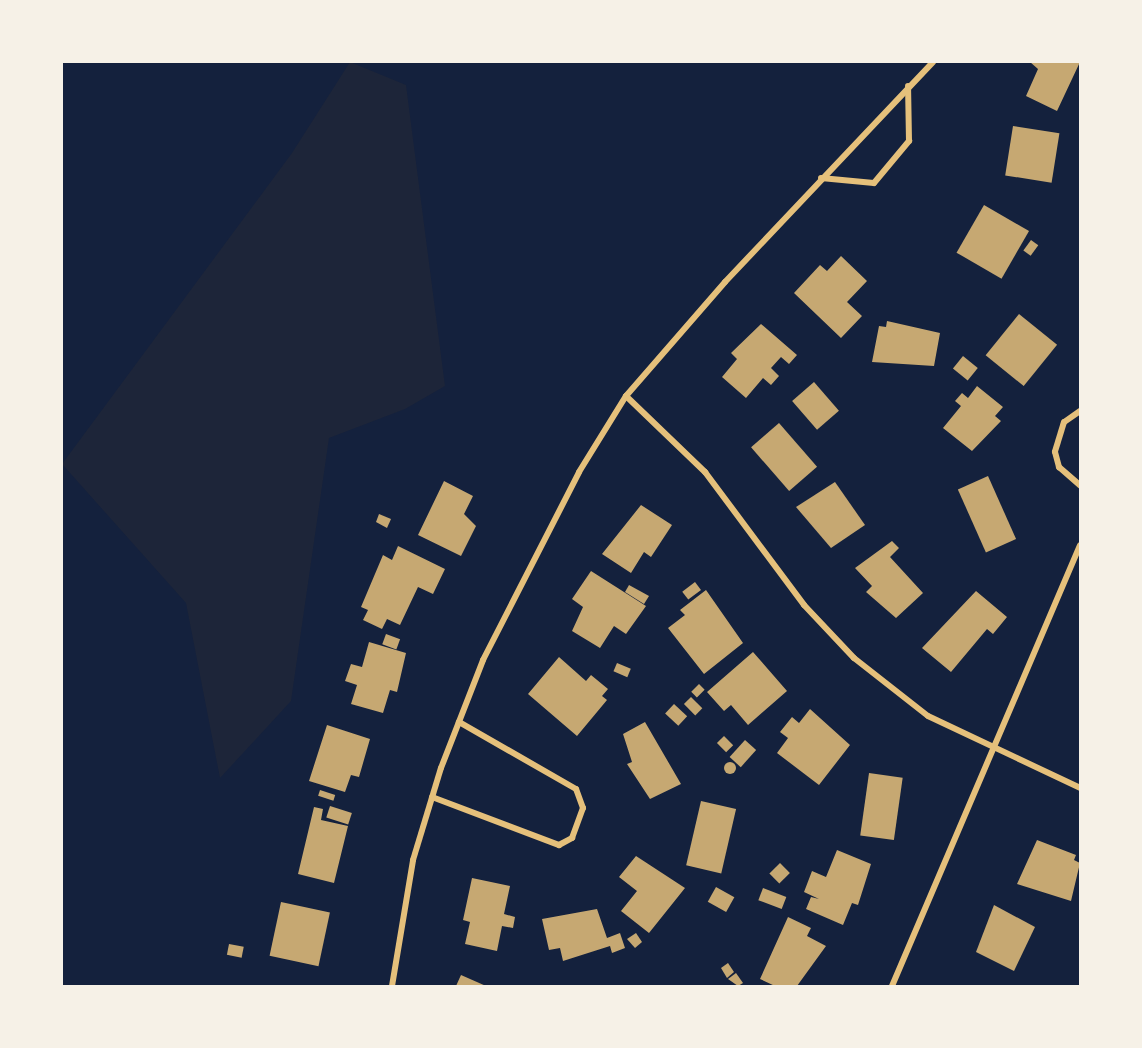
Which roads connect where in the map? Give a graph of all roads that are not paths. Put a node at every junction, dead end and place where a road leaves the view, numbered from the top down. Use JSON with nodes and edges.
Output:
{"nodes":[{"id":1,"x":933,"y":62,"type":"edge"},
{"id":2,"x":908,"y":86,"type":"junction"},
{"id":3,"x":821,"y":178,"type":"junction"},
{"id":4,"x":626,"y":396,"type":"junction"},
{"id":5,"x":1080,"y":411,"type":"edge"},
{"id":6,"x":1080,"y":485,"type":"edge"},
{"id":7,"x":1080,"y":545,"type":"edge"},
{"id":8,"x":459,"y":722,"type":"junction"},
{"id":9,"x":993,"y":749,"type":"junction"},
{"id":10,"x":1080,"y":788,"type":"edge"},
{"id":11,"x":432,"y":797,"type":"junction"},
{"id":12,"x":392,"y":987,"type":"edge"},
{"id":13,"x":892,"y":987,"type":"edge"}],
"edges":[{"from":1,"to":2,"type":"street"},
{"from":2,"to":3,"type":"street"},
{"from":2,"to":3,"type":"street"},
{"from":3,"to":4,"type":"street"},
{"from":4,"to":8,"type":"street"},
{"from":4,"to":9,"type":"street"},
{"from":5,"to":6,"type":"street"},
{"from":7,"to":9,"type":"street"},
{"from":8,"to":11,"type":"street"},
{"from":8,"to":11,"type":"street"},
{"from":9,"to":10,"type":"street"},
{"from":9,"to":13,"type":"street"},
{"from":11,"to":12,"type":"street"}]}
